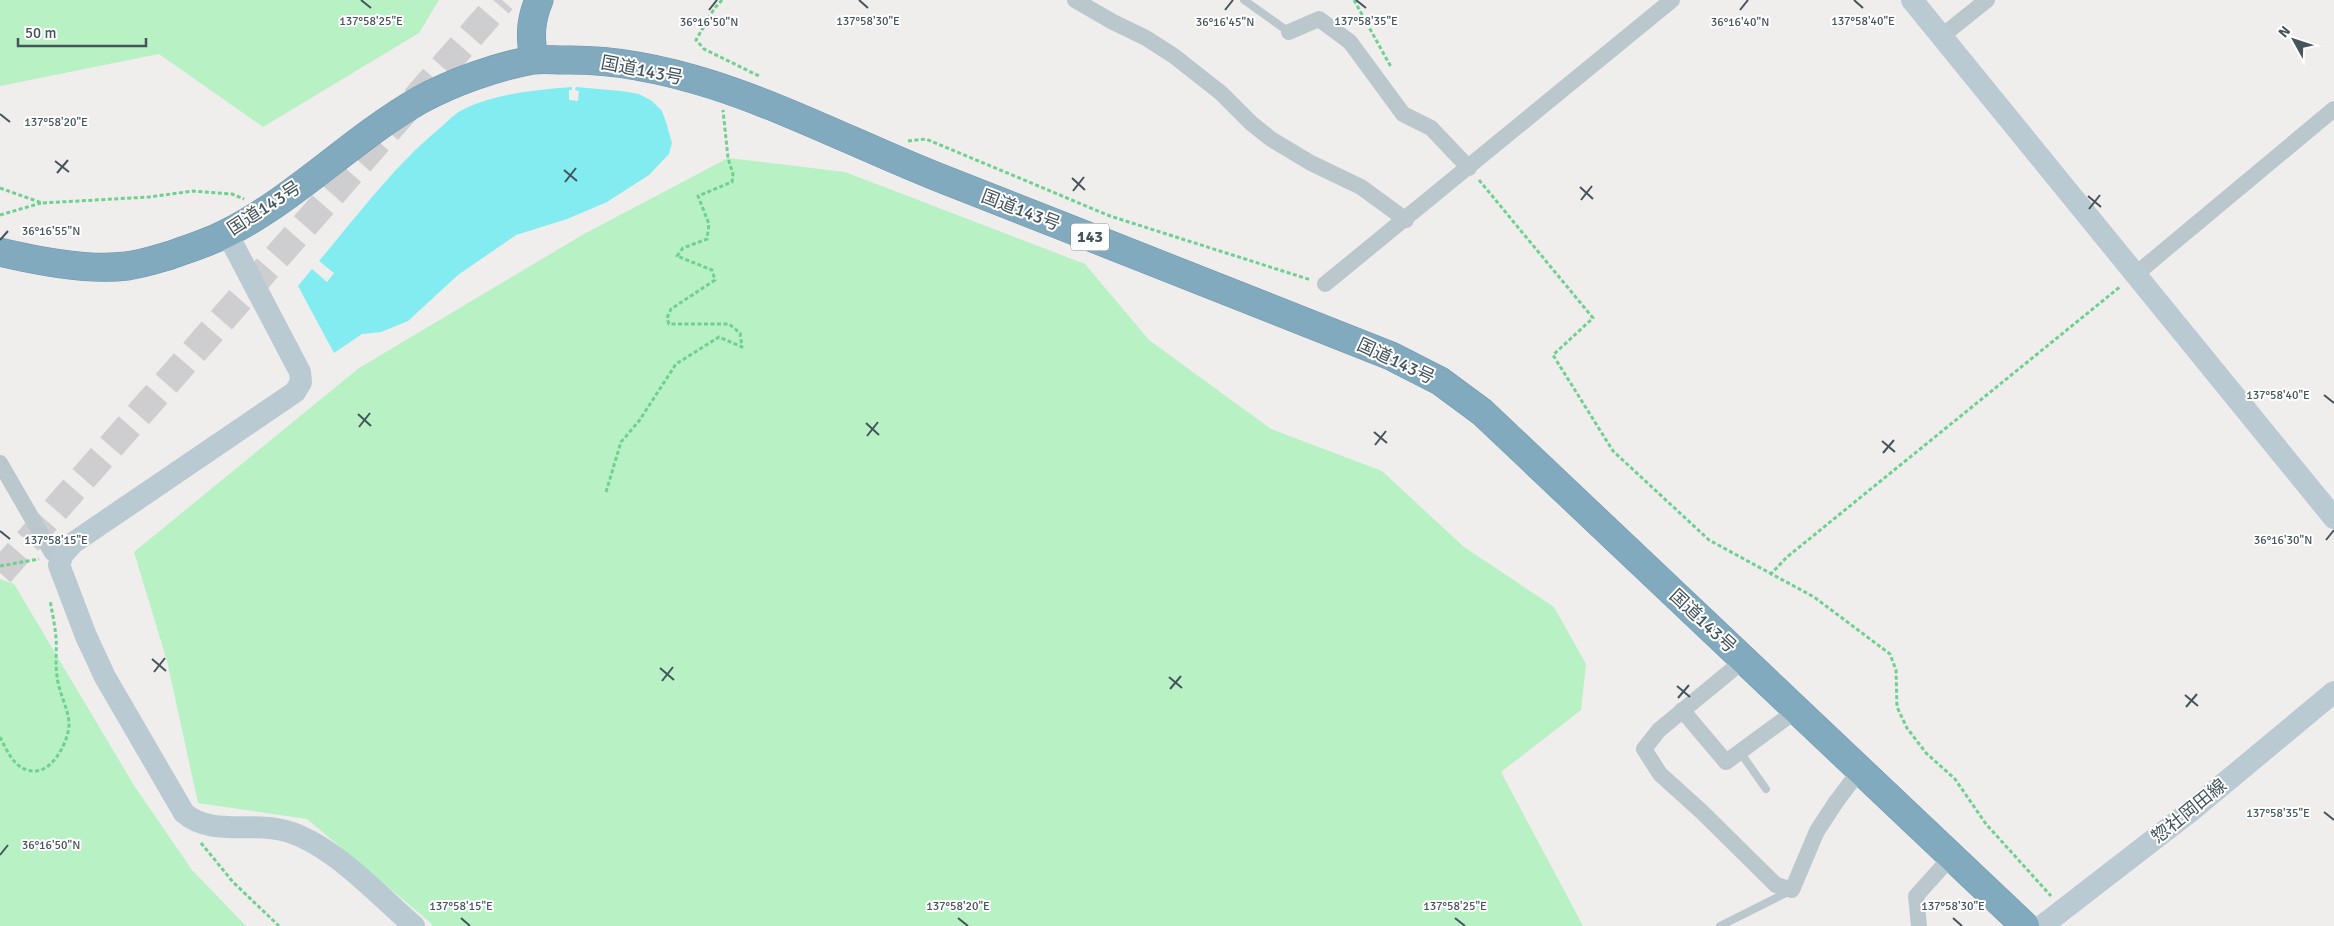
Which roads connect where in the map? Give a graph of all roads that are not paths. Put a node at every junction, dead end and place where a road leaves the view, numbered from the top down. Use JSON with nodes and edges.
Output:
{"nodes":[{"id":1,"x":539,"y":0,"type":"edge"},
{"id":2,"x":1075,"y":0,"type":"edge"},
{"id":3,"x":1244,"y":0,"type":"edge"},
{"id":4,"x":1672,"y":0,"type":"edge"},
{"id":5,"x":1912,"y":0,"type":"edge"},
{"id":6,"x":1987,"y":0,"type":"edge"},
{"id":7,"x":1289,"y":32,"type":"joint"},
{"id":8,"x":1942,"y":36,"type":"junction"},
{"id":9,"x":534,"y":60,"type":"junction"},
{"id":10,"x":2334,"y":109,"type":"edge"},
{"id":11,"x":1469,"y":168,"type":"junction"},
{"id":12,"x":1406,"y":220,"type":"junction"},
{"id":13,"x":227,"y":233,"type":"junction"},
{"id":14,"x":0,"y":252,"type":"edge"},
{"id":15,"x":2136,"y":274,"type":"junction"},
{"id":16,"x":1325,"y":284,"type":"road end"},
{"id":17,"x":0,"y":462,"type":"edge"},
{"id":18,"x":2334,"y":518,"type":"edge"},
{"id":19,"x":49,"y":558,"type":"junction"},
{"id":20,"x":1744,"y":660,"type":"junction"},
{"id":21,"x":2334,"y":692,"type":"edge"},
{"id":22,"x":1682,"y":710,"type":"junction"},
{"id":23,"x":1797,"y":710,"type":"junction"},
{"id":24,"x":1740,"y":752,"type":"junction"},
{"id":25,"x":1860,"y":770,"type":"junction"},
{"id":26,"x":1766,"y":789,"type":"dead end"},
{"id":27,"x":1952,"y":856,"type":"junction"},
{"id":28,"x":1792,"y":890,"type":"junction"},
{"id":29,"x":414,"y":926,"type":"edge"},
{"id":30,"x":1720,"y":926,"type":"edge"},
{"id":31,"x":1919,"y":926,"type":"edge"},
{"id":32,"x":2025,"y":926,"type":"edge"},
{"id":33,"x":2042,"y":926,"type":"edge"}],
"edges":[{"from":1,"to":9,"type":"highway"},
{"from":2,"to":12,"type":"street"},
{"from":3,"to":7,"type":"lane"},
{"from":4,"to":11,"type":"street"},
{"from":5,"to":8,"type":"street"},
{"from":6,"to":8,"type":"street"},
{"from":7,"to":11,"type":"street"},
{"from":8,"to":15,"type":"street"},
{"from":9,"to":13,"type":"highway","name":"国道143号","number":"143"},
{"from":9,"to":20,"type":"highway","name":"国道143号","number":"143"},
{"from":10,"to":15,"type":"street"},
{"from":11,"to":12,"type":"street"},
{"from":12,"to":16,"type":"street"},
{"from":13,"to":14,"type":"highway","name":"国道143号","number":"143"},
{"from":13,"to":19,"type":"street"},
{"from":15,"to":18,"type":"street"},
{"from":17,"to":19,"type":"street"},
{"from":19,"to":29,"type":"street"},
{"from":20,"to":22,"type":"street"},
{"from":20,"to":23,"type":"highway","name":"国道143号","number":"143"},
{"from":21,"to":33,"type":"street","name":"惣社岡田線"},
{"from":22,"to":24,"type":"street"},
{"from":22,"to":28,"type":"street"},
{"from":23,"to":24,"type":"street"},
{"from":23,"to":25,"type":"highway","name":"国道143号","number":"143"},
{"from":24,"to":26,"type":"lane"},
{"from":25,"to":27,"type":"highway","name":"国道143号","number":"143"},
{"from":25,"to":28,"type":"street"},
{"from":27,"to":31,"type":"street"},
{"from":27,"to":32,"type":"highway","name":"国道143号","number":"143"},
{"from":28,"to":30,"type":"lane"}]}
